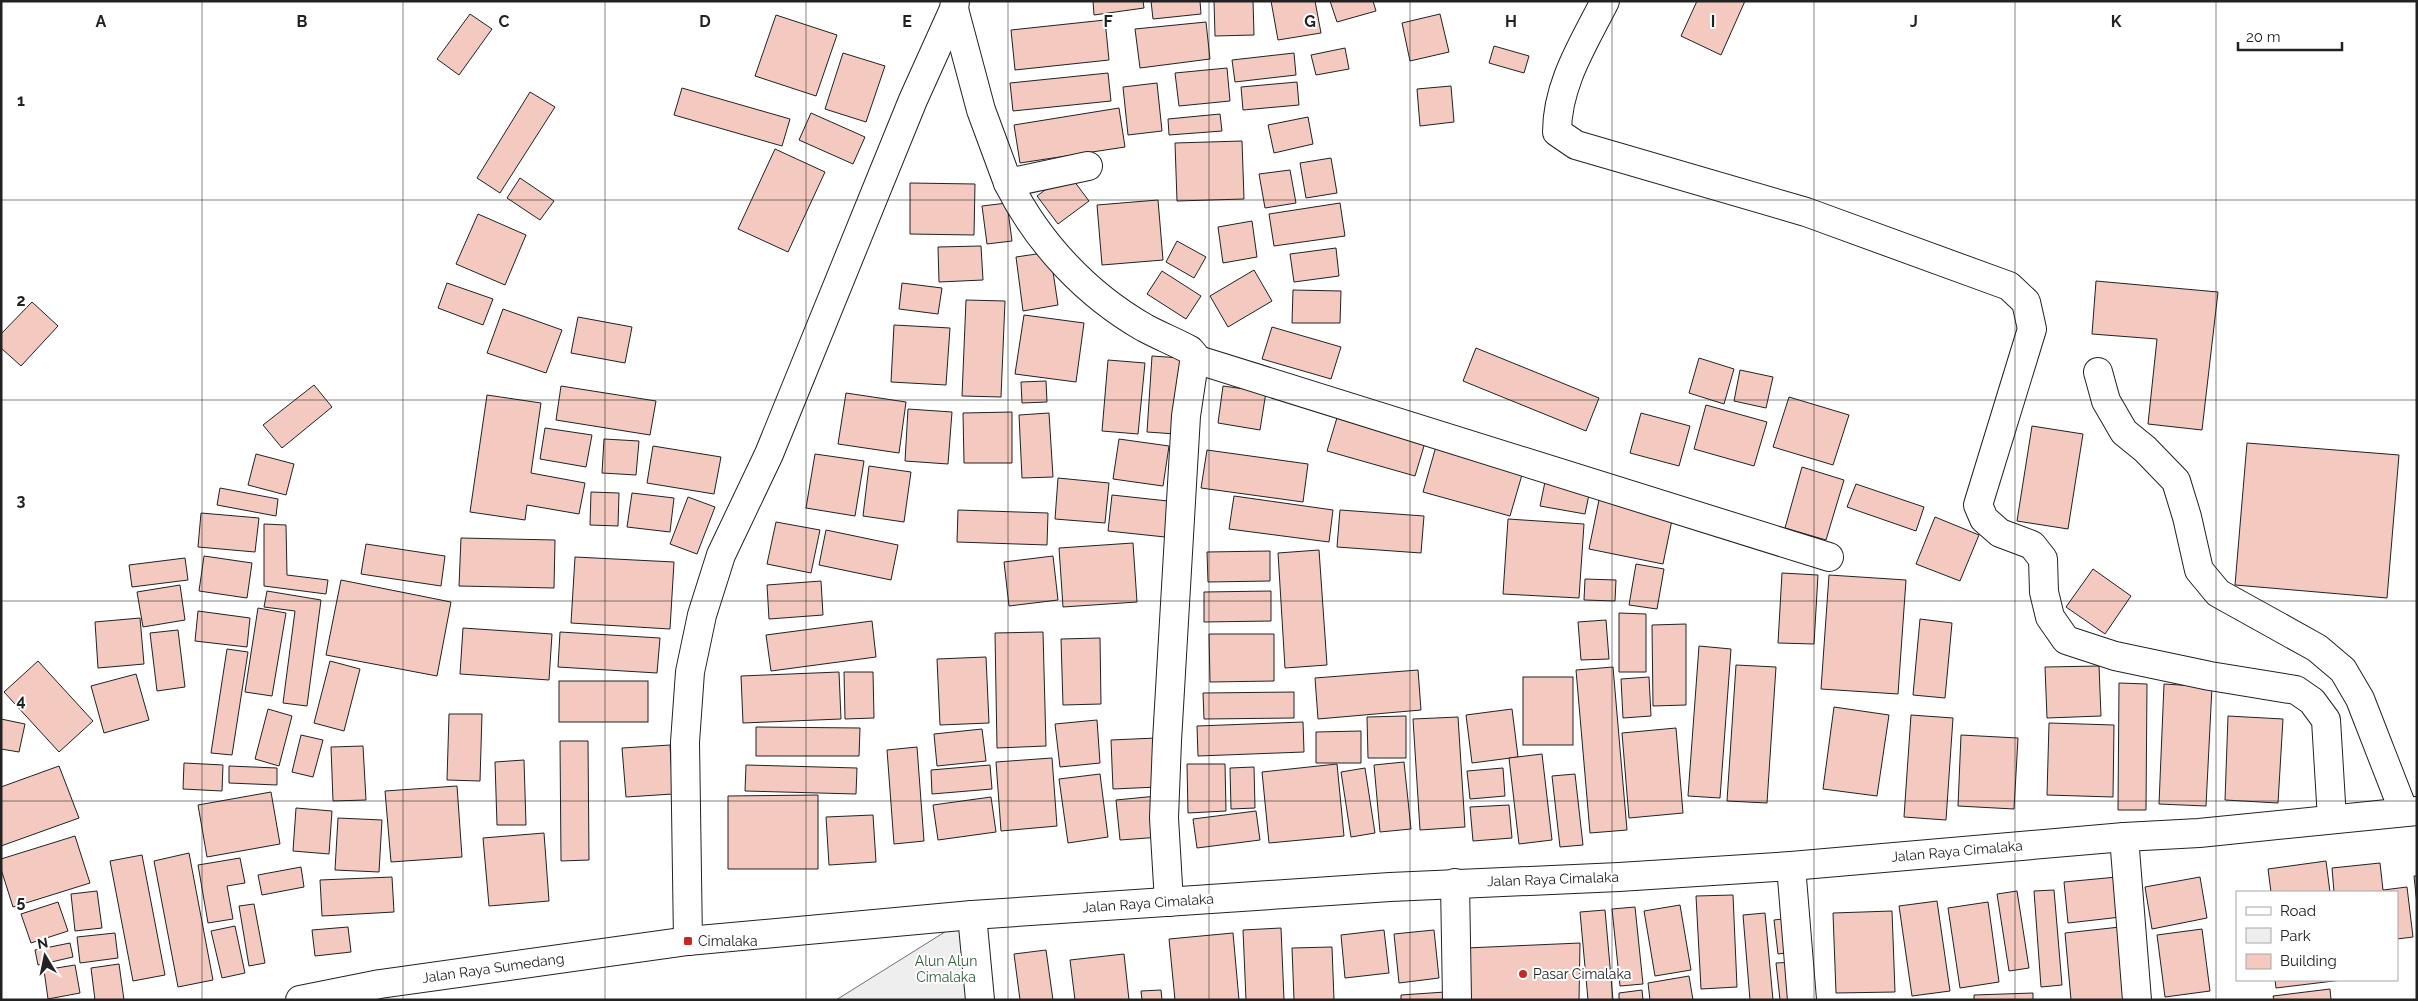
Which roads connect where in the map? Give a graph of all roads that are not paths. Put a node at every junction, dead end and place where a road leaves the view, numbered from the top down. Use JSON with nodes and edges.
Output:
{"nodes":[{"id":1,"x":1605,"y":1,"type":"edge"},
{"id":2,"x":952,"y":11,"type":"edge"},
{"id":3,"x":1088,"y":166,"type":"dead end"},
{"id":4,"x":1008,"y":183,"type":"junction"},
{"id":5,"x":1193,"y":368,"type":"junction"},
{"id":6,"x":2098,"y":372,"type":"dead end"},
{"id":7,"x":1829,"y":557,"type":"dead end"},
{"id":8,"x":2410,"y":812,"type":"edge"},
{"id":9,"x":2332,"y":819,"type":"junction"},
{"id":10,"x":2124,"y":837,"type":"junction"},
{"id":11,"x":1791,"y":866,"type":"junction"},
{"id":12,"x":1455,"y":884,"type":"junction"},
{"id":13,"x":1169,"y":902,"type":"junction"},
{"id":14,"x":972,"y":915,"type":"junction"},
{"id":15,"x":688,"y":941,"type":"junction"},
{"id":16,"x":309,"y":998,"type":"edge"},
{"id":17,"x":980,"y":1000,"type":"edge"},
{"id":18,"x":1457,"y":1000,"type":"edge"},
{"id":19,"x":1802,"y":1000,"type":"edge"},
{"id":20,"x":2136,"y":1000,"type":"edge"}],
"edges":[{"from":1,"to":9,"type":"main road"},
{"from":2,"to":4,"type":"main road"},
{"from":2,"to":15,"type":"main road"},
{"from":3,"to":4,"type":"main road"},
{"from":4,"to":5,"type":"main road"},
{"from":5,"to":7,"type":"main road"},
{"from":5,"to":13,"type":"main road"},
{"from":6,"to":8,"type":"main road"},
{"from":8,"to":9,"type":"main road","name":"Jalan Raya Cimalaka"},
{"from":9,"to":10,"type":"main road","name":"Jalan Raya Cimalaka"},
{"from":10,"to":11,"type":"main road","name":"Jalan Raya Cimalaka"},
{"from":10,"to":20,"type":"main road"},
{"from":11,"to":12,"type":"main road","name":"Jalan Raya Cimalaka"},
{"from":11,"to":19,"type":"main road"},
{"from":12,"to":13,"type":"main road","name":"Jalan Raya Cimalaka"},
{"from":12,"to":18,"type":"main road"},
{"from":13,"to":14,"type":"main road","name":"Jalan Raya Cimalaka"},
{"from":14,"to":15,"type":"main road","name":"Jalan Raya Cimalaka"},
{"from":14,"to":17,"type":"main road"},
{"from":15,"to":16,"type":"main road","name":"Jalan Raya Sumedang"}]}
